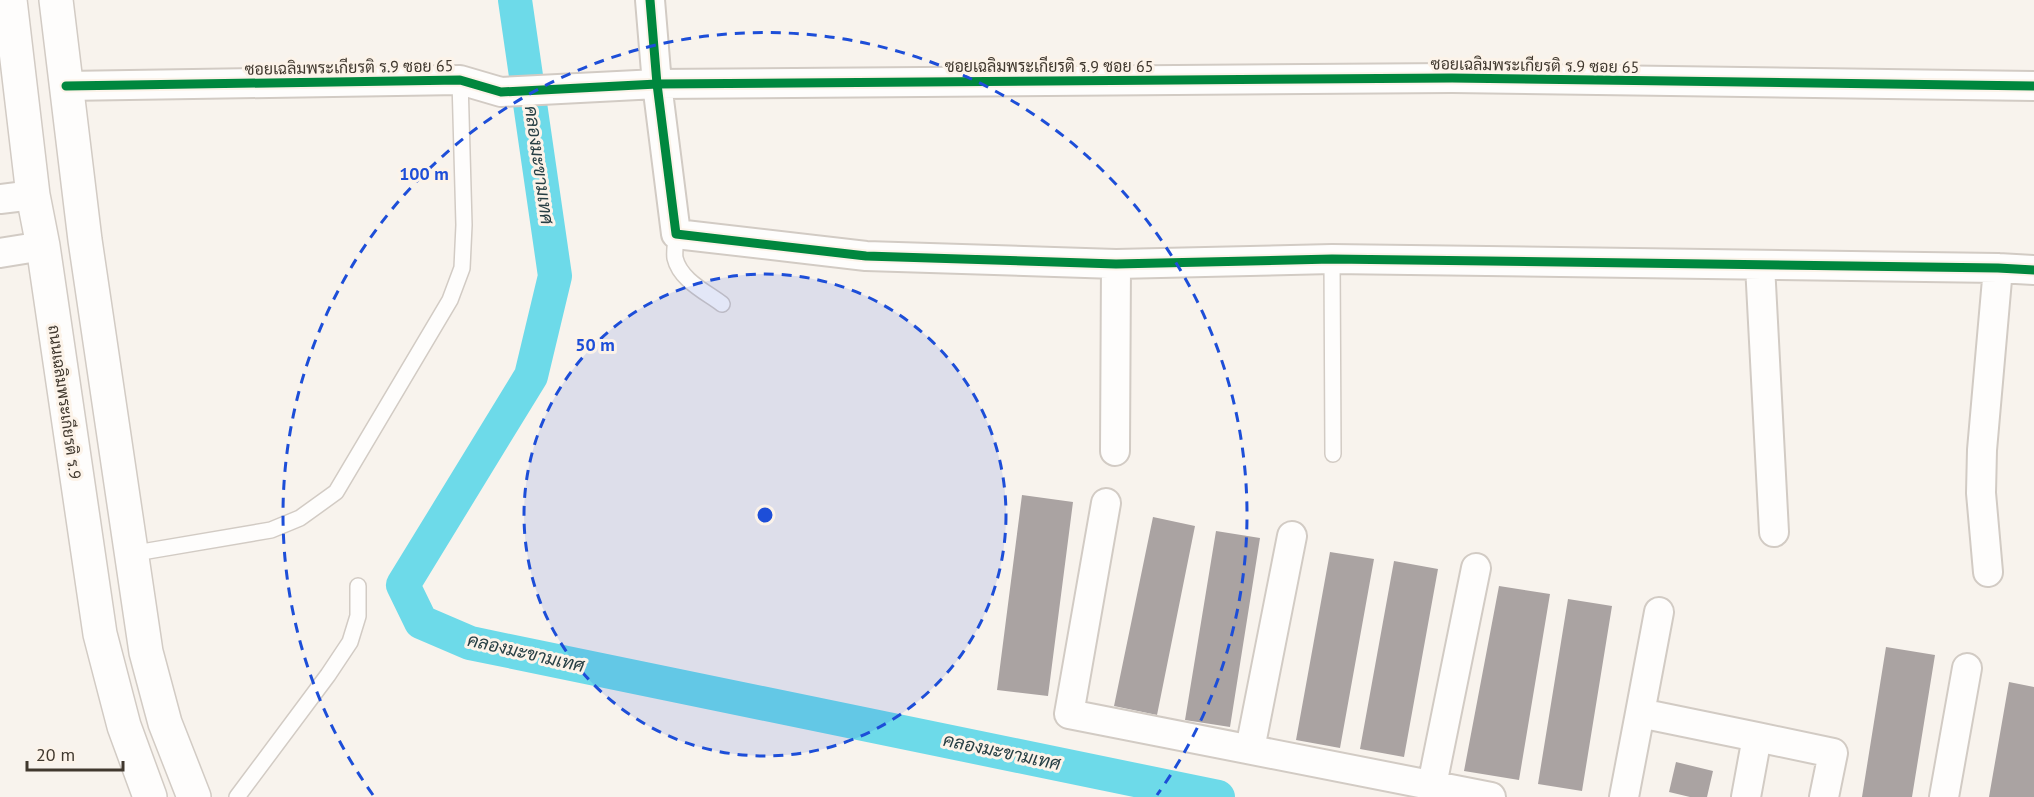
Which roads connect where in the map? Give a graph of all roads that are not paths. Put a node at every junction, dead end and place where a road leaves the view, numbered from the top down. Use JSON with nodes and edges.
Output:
{"nodes":[{"id":1,"x":10,"y":0,"type":"edge"},
{"id":2,"x":56,"y":0,"type":"edge"},
{"id":3,"x":650,"y":0,"type":"edge"},
{"id":4,"x":460,"y":80,"type":"junction"},
{"id":5,"x":657,"y":84,"type":"junction"},
{"id":6,"x":66,"y":86,"type":"junction"},
{"id":7,"x":2034,"y":86,"type":"edge"},
{"id":8,"x":79,"y":190,"type":"junction"},
{"id":9,"x":33,"y":195,"type":"junction"},
{"id":10,"x":0,"y":199,"type":"edge"},
{"id":11,"x":676,"y":234,"type":"junction"},
{"id":12,"x":85,"y":240,"type":"junction"},
{"id":13,"x":43,"y":246,"type":"junction"},
{"id":14,"x":0,"y":253,"type":"edge"},
{"id":15,"x":1332,"y":259,"type":"junction"},
{"id":16,"x":1116,"y":264,"type":"junction"},
{"id":17,"x":1760,"y":265,"type":"junction"},
{"id":18,"x":1998,"y":268,"type":"junction"},
{"id":19,"x":2034,"y":270,"type":"edge"},
{"id":20,"x":722,"y":304,"type":"dead end"},
{"id":21,"x":1115,"y":451,"type":"dead end"},
{"id":22,"x":1333,"y":454,"type":"dead end"},
{"id":23,"x":1106,"y":503,"type":"dead end"},
{"id":24,"x":1774,"y":531,"type":"dead end"},
{"id":25,"x":1292,"y":536,"type":"dead end"},
{"id":26,"x":130,"y":554,"type":"junction"},
{"id":27,"x":1476,"y":568,"type":"dead end"},
{"id":28,"x":1988,"y":572,"type":"dead end"},
{"id":29,"x":358,"y":586,"type":"dead end"},
{"id":30,"x":1659,"y":612,"type":"dead end"},
{"id":31,"x":1967,"y":668,"type":"dead end"},
{"id":32,"x":1640,"y":713,"type":"junction"},
{"id":33,"x":1757,"y":737,"type":"junction"},
{"id":34,"x":1250,"y":748,"type":"junction"},
{"id":35,"x":1432,"y":785,"type":"junction"},
{"id":36,"x":150,"y":797,"type":"edge"},
{"id":37,"x":194,"y":797,"type":"edge"},
{"id":38,"x":237,"y":797,"type":"edge"},
{"id":39,"x":1491,"y":797,"type":"edge"},
{"id":40,"x":1624,"y":797,"type":"edge"},
{"id":41,"x":1746,"y":797,"type":"edge"},
{"id":42,"x":1824,"y":797,"type":"edge"},
{"id":43,"x":1944,"y":797,"type":"edge"}],
"edges":[{"from":1,"to":9,"type":"main road","name":"ถนนเฉลิมพระเกียรติ ร.9"},
{"from":2,"to":6,"type":"main road"},
{"from":3,"to":5,"type":"street"},
{"from":4,"to":5,"type":"street","name":"ซอยเฉลิมพระเกียรติ ร.9 ซอย 65"},
{"from":4,"to":6,"type":"street","name":"ซอยเฉลิมพระเกียรติ ร.9 ซอย 65"},
{"from":4,"to":26,"type":"lane"},
{"from":5,"to":7,"type":"street","name":"ซอยเฉลิมพระเกียรติ ร.9 ซอย 65"},
{"from":5,"to":11,"type":"street"},
{"from":6,"to":8,"type":"main road"},
{"from":8,"to":9,"type":"main road"},
{"from":8,"to":12,"type":"main road"},
{"from":9,"to":10,"type":"street"},
{"from":9,"to":13,"type":"main road","name":"ถนนเฉลิมพระเกียรติ ร.9"},
{"from":11,"to":16,"type":"street"},
{"from":11,"to":20,"type":"lane"},
{"from":12,"to":13,"type":"main road"},
{"from":12,"to":26,"type":"main road"},
{"from":13,"to":14,"type":"street"},
{"from":13,"to":36,"type":"main road","name":"ถนนเฉลิมพระเกียรติ ร.9"},
{"from":15,"to":16,"type":"street"},
{"from":15,"to":17,"type":"street"},
{"from":15,"to":22,"type":"lane"},
{"from":16,"to":21,"type":"street"},
{"from":17,"to":18,"type":"street"},
{"from":17,"to":24,"type":"street"},
{"from":18,"to":19,"type":"street"},
{"from":18,"to":28,"type":"street"},
{"from":23,"to":34,"type":"street"},
{"from":25,"to":34,"type":"street"},
{"from":26,"to":37,"type":"main road"},
{"from":27,"to":35,"type":"street"},
{"from":29,"to":38,"type":"lane"},
{"from":30,"to":32,"type":"street"},
{"from":31,"to":43,"type":"street"},
{"from":32,"to":33,"type":"street"},
{"from":32,"to":40,"type":"street"},
{"from":33,"to":41,"type":"street"},
{"from":33,"to":42,"type":"street"},
{"from":34,"to":35,"type":"street"},
{"from":35,"to":39,"type":"street"}]}
